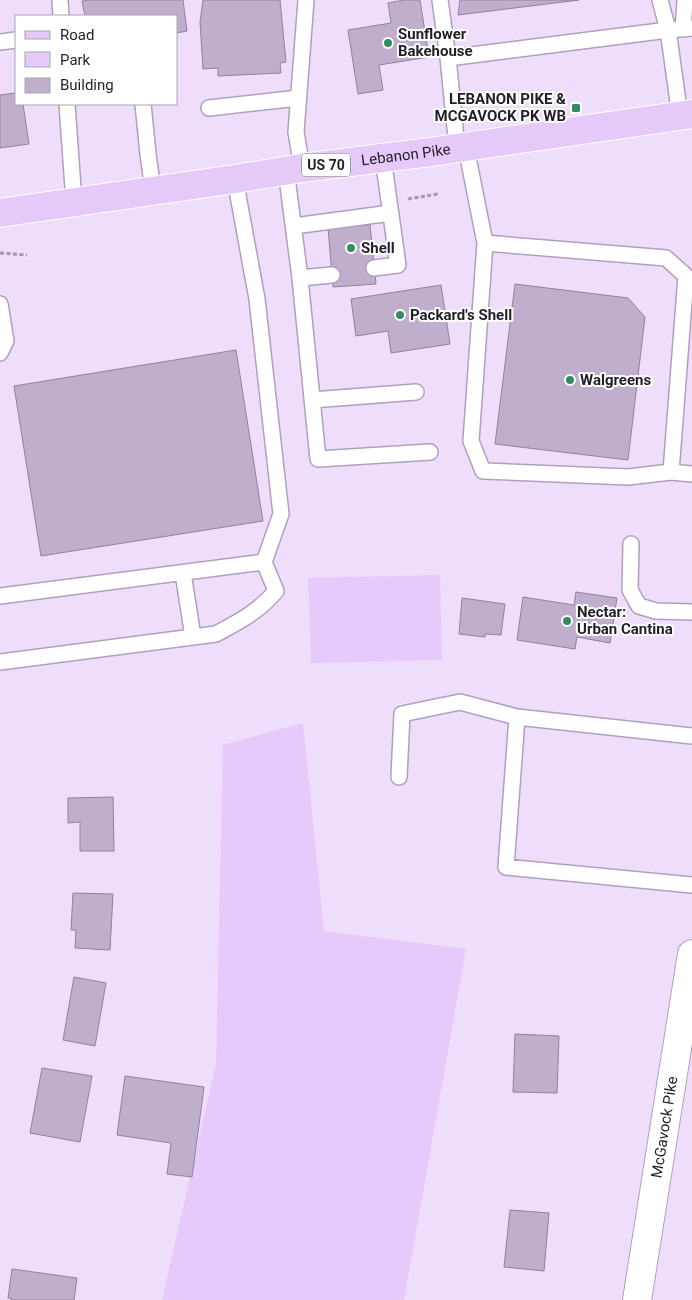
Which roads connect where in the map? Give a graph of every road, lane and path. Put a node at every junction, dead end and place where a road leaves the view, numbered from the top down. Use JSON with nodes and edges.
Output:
{"nodes":[{"id":1,"x":60,"y":0,"type":"edge"},
{"id":2,"x":306,"y":0,"type":"edge"},
{"id":3,"x":440,"y":0,"type":"edge"},
{"id":4,"x":660,"y":0,"type":"edge"},
{"id":5,"x":685,"y":0,"type":"edge"},
{"id":6,"x":61,"y":15,"type":"edge"},
{"id":7,"x":688,"y":28,"type":"edge"},
{"id":8,"x":668,"y":30,"type":"junction"},
{"id":9,"x":15,"y":40,"type":"edge"},
{"id":10,"x":0,"y":42,"type":"edge"},
{"id":11,"x":448,"y":58,"type":"junction"},
{"id":12,"x":298,"y":98,"type":"junction"},
{"id":13,"x":67,"y":105,"type":"edge"},
{"id":14,"x":143,"y":105,"type":"edge"},
{"id":15,"x":209,"y":108,"type":"dead end"},
{"id":16,"x":686,"y":115,"type":"edge"},
{"id":17,"x":461,"y":147,"type":"junction"},
{"id":18,"x":383,"y":158,"type":"junction"},
{"id":19,"x":294,"y":169,"type":"junction"},
{"id":20,"x":235,"y":179,"type":"junction"},
{"id":21,"x":153,"y":190,"type":"junction"},
{"id":22,"x":74,"y":202,"type":"junction"},
{"id":23,"x":0,"y":213,"type":"edge"},
{"id":24,"x":391,"y":213,"type":"junction"},
{"id":25,"x":294,"y":226,"type":"junction"},
{"id":26,"x":485,"y":243,"type":"junction"},
{"id":27,"x":0,"y":253,"type":"edge"},
{"id":28,"x":27,"y":255,"type":"dead end"},
{"id":29,"x":374,"y":268,"type":"dead end"},
{"id":30,"x":332,"y":275,"type":"dead end"},
{"id":31,"x":300,"y":278,"type":"junction"},
{"id":32,"x":0,"y":304,"type":"edge"},
{"id":33,"x":0,"y":353,"type":"edge"},
{"id":34,"x":416,"y":392,"type":"dead end"},
{"id":35,"x":312,"y":400,"type":"junction"},
{"id":36,"x":430,"y":452,"type":"dead end"},
{"id":37,"x":671,"y":472,"type":"junction"},
{"id":38,"x":692,"y":474,"type":"edge"},
{"id":39,"x":631,"y":544,"type":"dead end"},
{"id":40,"x":264,"y":562,"type":"junction"},
{"id":41,"x":183,"y":573,"type":"junction"},
{"id":42,"x":0,"y":596,"type":"edge"},
{"id":43,"x":692,"y":612,"type":"edge"},
{"id":44,"x":192,"y":638,"type":"junction"},
{"id":45,"x":0,"y":662,"type":"edge"},
{"id":46,"x":517,"y":717,"type":"junction"},
{"id":47,"x":692,"y":736,"type":"edge"},
{"id":48,"x":399,"y":777,"type":"dead end"},
{"id":49,"x":692,"y":886,"type":"edge"},
{"id":50,"x":692,"y":954,"type":"edge"},
{"id":51,"x":637,"y":1300,"type":"edge"}],
"edges":[{"from":1,"to":6,"type":"lane"},
{"from":2,"to":12,"type":"lane"},
{"from":3,"to":11,"type":"lane"},
{"from":4,"to":8,"type":"lane"},
{"from":5,"to":7,"type":"lane"},
{"from":7,"to":8,"type":"lane"},
{"from":8,"to":11,"type":"lane"},
{"from":8,"to":16,"type":"lane"},
{"from":9,"to":10,"type":"lane"},
{"from":11,"to":17,"type":"lane"},
{"from":12,"to":15,"type":"lane"},
{"from":12,"to":19,"type":"lane"},
{"from":13,"to":22,"type":"lane"},
{"from":14,"to":21,"type":"lane"},
{"from":16,"to":17,"type":"main road","name":"Lebanon Pike","number":"US 70"},
{"from":17,"to":18,"type":"main road","name":"Lebanon Pike","number":"US 70"},
{"from":17,"to":26,"type":"lane"},
{"from":18,"to":19,"type":"main road","name":"Lebanon Pike","number":"US 70"},
{"from":18,"to":24,"type":"lane"},
{"from":19,"to":20,"type":"main road","name":"Lebanon Pike","number":"US 70"},
{"from":19,"to":25,"type":"lane"},
{"from":20,"to":21,"type":"main road","name":"Lebanon Pike","number":"US 70"},
{"from":20,"to":40,"type":"lane"},
{"from":21,"to":22,"type":"main road","name":"Lebanon Pike","number":"US 70"},
{"from":22,"to":23,"type":"main road","name":"Lebanon Pike","number":"US 70"},
{"from":24,"to":25,"type":"lane"},
{"from":24,"to":29,"type":"lane"},
{"from":25,"to":31,"type":"lane"},
{"from":26,"to":37,"type":"lane"},
{"from":26,"to":37,"type":"lane"},
{"from":27,"to":28,"type":"path"},
{"from":30,"to":31,"type":"lane"},
{"from":31,"to":35,"type":"lane"},
{"from":32,"to":33,"type":"lane"},
{"from":34,"to":35,"type":"lane"},
{"from":35,"to":36,"type":"lane"},
{"from":37,"to":38,"type":"lane"},
{"from":39,"to":43,"type":"lane"},
{"from":40,"to":41,"type":"lane"},
{"from":40,"to":44,"type":"lane"},
{"from":41,"to":42,"type":"lane"},
{"from":41,"to":44,"type":"lane"},
{"from":44,"to":45,"type":"lane"},
{"from":46,"to":47,"type":"lane"},
{"from":46,"to":48,"type":"lane"},
{"from":46,"to":49,"type":"lane"},
{"from":50,"to":51,"type":"main road","name":"McGavock Pike"}]}
